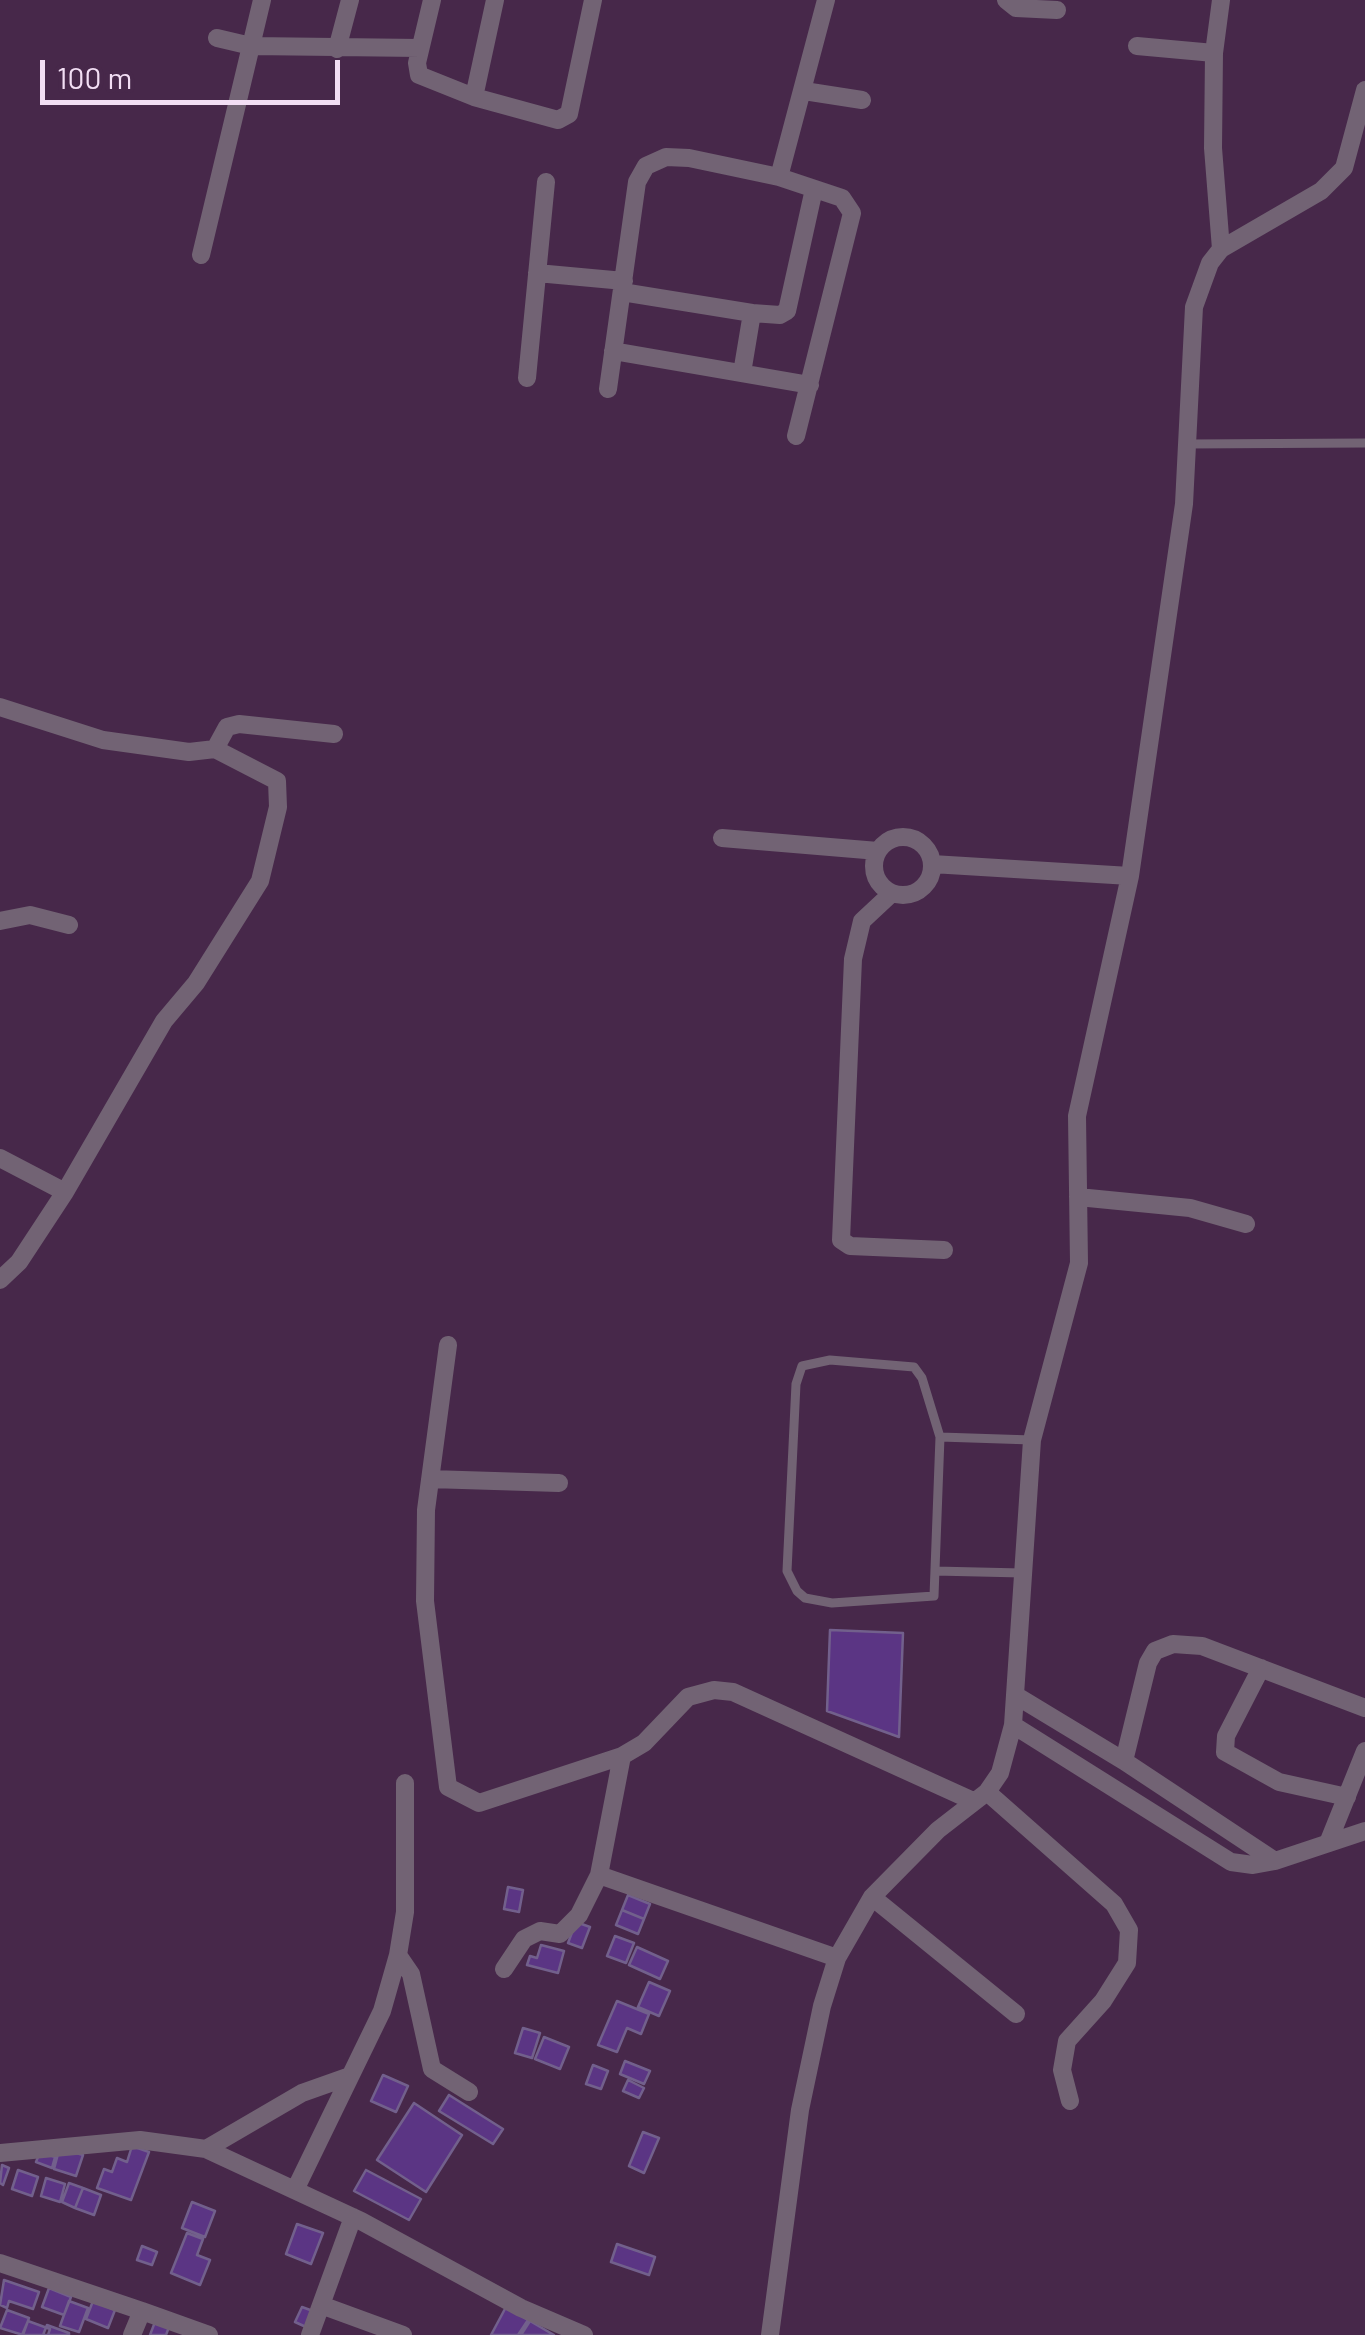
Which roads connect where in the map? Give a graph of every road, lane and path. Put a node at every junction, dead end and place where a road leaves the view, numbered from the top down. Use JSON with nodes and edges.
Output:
{"nodes":[{"id":1,"x":262,"y":0,"type":"edge"},
{"id":2,"x":350,"y":0,"type":"edge"},
{"id":3,"x":432,"y":0,"type":"edge"},
{"id":4,"x":495,"y":0,"type":"edge"},
{"id":5,"x":593,"y":0,"type":"edge"},
{"id":6,"x":826,"y":0,"type":"edge"},
{"id":7,"x":1006,"y":0,"type":"edge"},
{"id":8,"x":1221,"y":0,"type":"edge"},
{"id":9,"x":1057,"y":10,"type":"dead end"},
{"id":10,"x":217,"y":38,"type":"dead end"},
{"id":11,"x":251,"y":46,"type":"junction"},
{"id":12,"x":1137,"y":46,"type":"dead end"},
{"id":13,"x":420,"y":48,"type":"junction"},
{"id":14,"x":337,"y":49,"type":"junction"},
{"id":15,"x":1214,"y":53,"type":"junction"},
{"id":16,"x":804,"y":90,"type":"junction"},
{"id":17,"x":1365,"y":90,"type":"edge"},
{"id":18,"x":474,"y":97,"type":"junction"},
{"id":19,"x":862,"y":100,"type":"dead end"},
{"id":20,"x":1362,"y":122,"type":"edge"},
{"id":21,"x":779,"y":177,"type":"junction"},
{"id":22,"x":546,"y":182,"type":"dead end"},
{"id":23,"x":814,"y":189,"type":"junction"},
{"id":24,"x":1222,"y":249,"type":"junction"},
{"id":25,"x":201,"y":255,"type":"dead end"},
{"id":26,"x":538,"y":273,"type":"junction"},
{"id":27,"x":623,"y":286,"type":"junction"},
{"id":28,"x":752,"y":313,"type":"junction"},
{"id":29,"x":613,"y":352,"type":"junction"},
{"id":30,"x":742,"y":373,"type":"junction"},
{"id":31,"x":527,"y":378,"type":"dead end"},
{"id":32,"x":810,"y":385,"type":"junction"},
{"id":33,"x":608,"y":389,"type":"dead end"},
{"id":34,"x":796,"y":436,"type":"dead end"},
{"id":35,"x":1365,"y":443,"type":"edge"},
{"id":36,"x":1188,"y":444,"type":"junction"},
{"id":37,"x":0,"y":707,"type":"edge"},
{"id":38,"x":334,"y":734,"type":"dead end"},
{"id":39,"x":216,"y":749,"type":"junction"},
{"id":40,"x":722,"y":838,"type":"dead end"},
{"id":41,"x":878,"y":850,"type":"junction"},
{"id":42,"x":932,"y":864,"type":"junction"},
{"id":43,"x":1130,"y":876,"type":"junction"},
{"id":44,"x":892,"y":893,"type":"junction"},
{"id":45,"x":0,"y":921,"type":"edge"},
{"id":46,"x":69,"y":926,"type":"dead end"},
{"id":47,"x":0,"y":1158,"type":"edge"},
{"id":48,"x":66,"y":1192,"type":"junction"},
{"id":49,"x":1078,"y":1197,"type":"junction"},
{"id":50,"x":1246,"y":1224,"type":"dead end"},
{"id":51,"x":944,"y":1250,"type":"dead end"},
{"id":52,"x":0,"y":1280,"type":"edge"},
{"id":53,"x":448,"y":1345,"type":"dead end"},
{"id":54,"x":940,"y":1437,"type":"junction"},
{"id":55,"x":1032,"y":1440,"type":"junction"},
{"id":56,"x":430,"y":1479,"type":"junction"},
{"id":57,"x":559,"y":1483,"type":"dead end"},
{"id":58,"x":935,"y":1572,"type":"junction"},
{"id":59,"x":1022,"y":1573,"type":"junction"},
{"id":60,"x":1261,"y":1668,"type":"junction"},
{"id":61,"x":1015,"y":1695,"type":"junction"},
{"id":62,"x":1365,"y":1708,"type":"edge"},
{"id":63,"x":1013,"y":1725,"type":"junction"},
{"id":64,"x":1365,"y":1751,"type":"edge"},
{"id":65,"x":622,"y":1756,"type":"junction"},
{"id":66,"x":1124,"y":1762,"type":"junction"},
{"id":67,"x":406,"y":1783,"type":"dead end"},
{"id":68,"x":1158,"y":1784,"type":"junction"},
{"id":69,"x":980,"y":1796,"type":"junction"},
{"id":70,"x":1346,"y":1797,"type":"junction"},
{"id":71,"x":1143,"y":1810,"type":"junction"},
{"id":72,"x":1202,"y":1813,"type":"junction"},
{"id":73,"x":1365,"y":1831,"type":"edge"},
{"id":74,"x":1188,"y":1836,"type":"junction"},
{"id":75,"x":1337,"y":1840,"type":"junction"},
{"id":76,"x":1365,"y":1852,"type":"edge"},
{"id":77,"x":1275,"y":1861,"type":"junction"},
{"id":78,"x":600,"y":1876,"type":"junction"},
{"id":79,"x":872,"y":1897,"type":"junction"},
{"id":80,"x":398,"y":1955,"type":"junction"},
{"id":81,"x":838,"y":1958,"type":"junction"},
{"id":82,"x":504,"y":1969,"type":"dead end"},
{"id":83,"x":1016,"y":2014,"type":"dead end"},
{"id":84,"x":350,"y":2076,"type":"junction"},
{"id":85,"x":469,"y":2092,"type":"dead end"},
{"id":86,"x":1070,"y":2100,"type":"dead end"},
{"id":87,"x":206,"y":2149,"type":"junction"},
{"id":88,"x":0,"y":2154,"type":"edge"},
{"id":89,"x":295,"y":2190,"type":"junction"},
{"id":90,"x":353,"y":2217,"type":"junction"},
{"id":91,"x":0,"y":2263,"type":"edge"},
{"id":92,"x":321,"y":2305,"type":"junction"},
{"id":93,"x":142,"y":2311,"type":"junction"},
{"id":94,"x":132,"y":2335,"type":"edge"},
{"id":95,"x":209,"y":2335,"type":"edge"},
{"id":96,"x":310,"y":2335,"type":"edge"},
{"id":97,"x":404,"y":2335,"type":"edge"},
{"id":98,"x":584,"y":2335,"type":"edge"},
{"id":99,"x":770,"y":2335,"type":"edge"}],
"edges":[{"from":1,"to":11,"type":"street"},
{"from":2,"to":14,"type":"street"},
{"from":3,"to":13,"type":"street"},
{"from":4,"to":18,"type":"street"},
{"from":5,"to":18,"type":"street"},
{"from":6,"to":16,"type":"street"},
{"from":7,"to":9,"type":"street"},
{"from":8,"to":15,"type":"street"},
{"from":10,"to":11,"type":"street"},
{"from":11,"to":14,"type":"street"},
{"from":11,"to":25,"type":"street"},
{"from":12,"to":15,"type":"street"},
{"from":13,"to":14,"type":"street"},
{"from":13,"to":18,"type":"street"},
{"from":15,"to":24,"type":"street"},
{"from":16,"to":19,"type":"street"},
{"from":16,"to":21,"type":"street"},
{"from":17,"to":20,"type":"street"},
{"from":20,"to":24,"type":"street"},
{"from":21,"to":23,"type":"street"},
{"from":21,"to":27,"type":"street"},
{"from":22,"to":26,"type":"street"},
{"from":23,"to":28,"type":"street"},
{"from":23,"to":32,"type":"street"},
{"from":24,"to":36,"type":"street"},
{"from":26,"to":27,"type":"street"},
{"from":26,"to":31,"type":"street"},
{"from":27,"to":28,"type":"street"},
{"from":27,"to":29,"type":"street"},
{"from":28,"to":30,"type":"street"},
{"from":29,"to":30,"type":"street"},
{"from":29,"to":33,"type":"street"},
{"from":30,"to":32,"type":"street"},
{"from":32,"to":34,"type":"street"},
{"from":35,"to":36,"type":"lane"},
{"from":36,"to":43,"type":"street"},
{"from":37,"to":39,"type":"street"},
{"from":38,"to":39,"type":"street"},
{"from":39,"to":48,"type":"street"},
{"from":40,"to":41,"type":"street"},
{"from":41,"to":42,"type":"street"},
{"from":41,"to":44,"type":"street"},
{"from":42,"to":43,"type":"street"},
{"from":42,"to":44,"type":"street"},
{"from":43,"to":49,"type":"street"},
{"from":44,"to":51,"type":"street"},
{"from":45,"to":46,"type":"street"},
{"from":47,"to":48,"type":"street"},
{"from":48,"to":52,"type":"street"},
{"from":49,"to":50,"type":"street"},
{"from":49,"to":55,"type":"street"},
{"from":53,"to":56,"type":"street"},
{"from":54,"to":55,"type":"lane"},
{"from":54,"to":58,"type":"lane"},
{"from":54,"to":58,"type":"lane"},
{"from":55,"to":59,"type":"street"},
{"from":56,"to":57,"type":"street"},
{"from":56,"to":65,"type":"street"},
{"from":58,"to":59,"type":"lane"},
{"from":59,"to":61,"type":"street"},
{"from":60,"to":62,"type":"street"},
{"from":60,"to":66,"type":"street"},
{"from":60,"to":70,"type":"street"},
{"from":61,"to":63,"type":"street"},
{"from":61,"to":66,"type":"street"},
{"from":63,"to":69,"type":"street"},
{"from":63,"to":71,"type":"street"},
{"from":64,"to":70,"type":"street"},
{"from":65,"to":69,"type":"street"},
{"from":65,"to":78,"type":"street"},
{"from":66,"to":68,"type":"street"},
{"from":67,"to":80,"type":"street"},
{"from":68,"to":71,"type":"street"},
{"from":68,"to":72,"type":"street"},
{"from":69,"to":79,"type":"street"},
{"from":69,"to":86,"type":"street"},
{"from":70,"to":75,"type":"street"},
{"from":71,"to":74,"type":"street"},
{"from":72,"to":74,"type":"street"},
{"from":72,"to":77,"type":"street"},
{"from":73,"to":75,"type":"street"},
{"from":74,"to":77,"type":"street"},
{"from":75,"to":76,"type":"street"},
{"from":75,"to":77,"type":"street"},
{"from":78,"to":81,"type":"street"},
{"from":78,"to":82,"type":"street"},
{"from":79,"to":81,"type":"street"},
{"from":79,"to":83,"type":"street"},
{"from":80,"to":84,"type":"street"},
{"from":80,"to":85,"type":"street"},
{"from":81,"to":99,"type":"street"},
{"from":84,"to":87,"type":"street"},
{"from":84,"to":89,"type":"street"},
{"from":87,"to":88,"type":"street"},
{"from":87,"to":89,"type":"street"},
{"from":89,"to":90,"type":"street"},
{"from":90,"to":92,"type":"street"},
{"from":90,"to":98,"type":"street"},
{"from":91,"to":93,"type":"street"},
{"from":92,"to":96,"type":"street"},
{"from":92,"to":97,"type":"street"},
{"from":93,"to":94,"type":"street"},
{"from":93,"to":95,"type":"street"}]}
